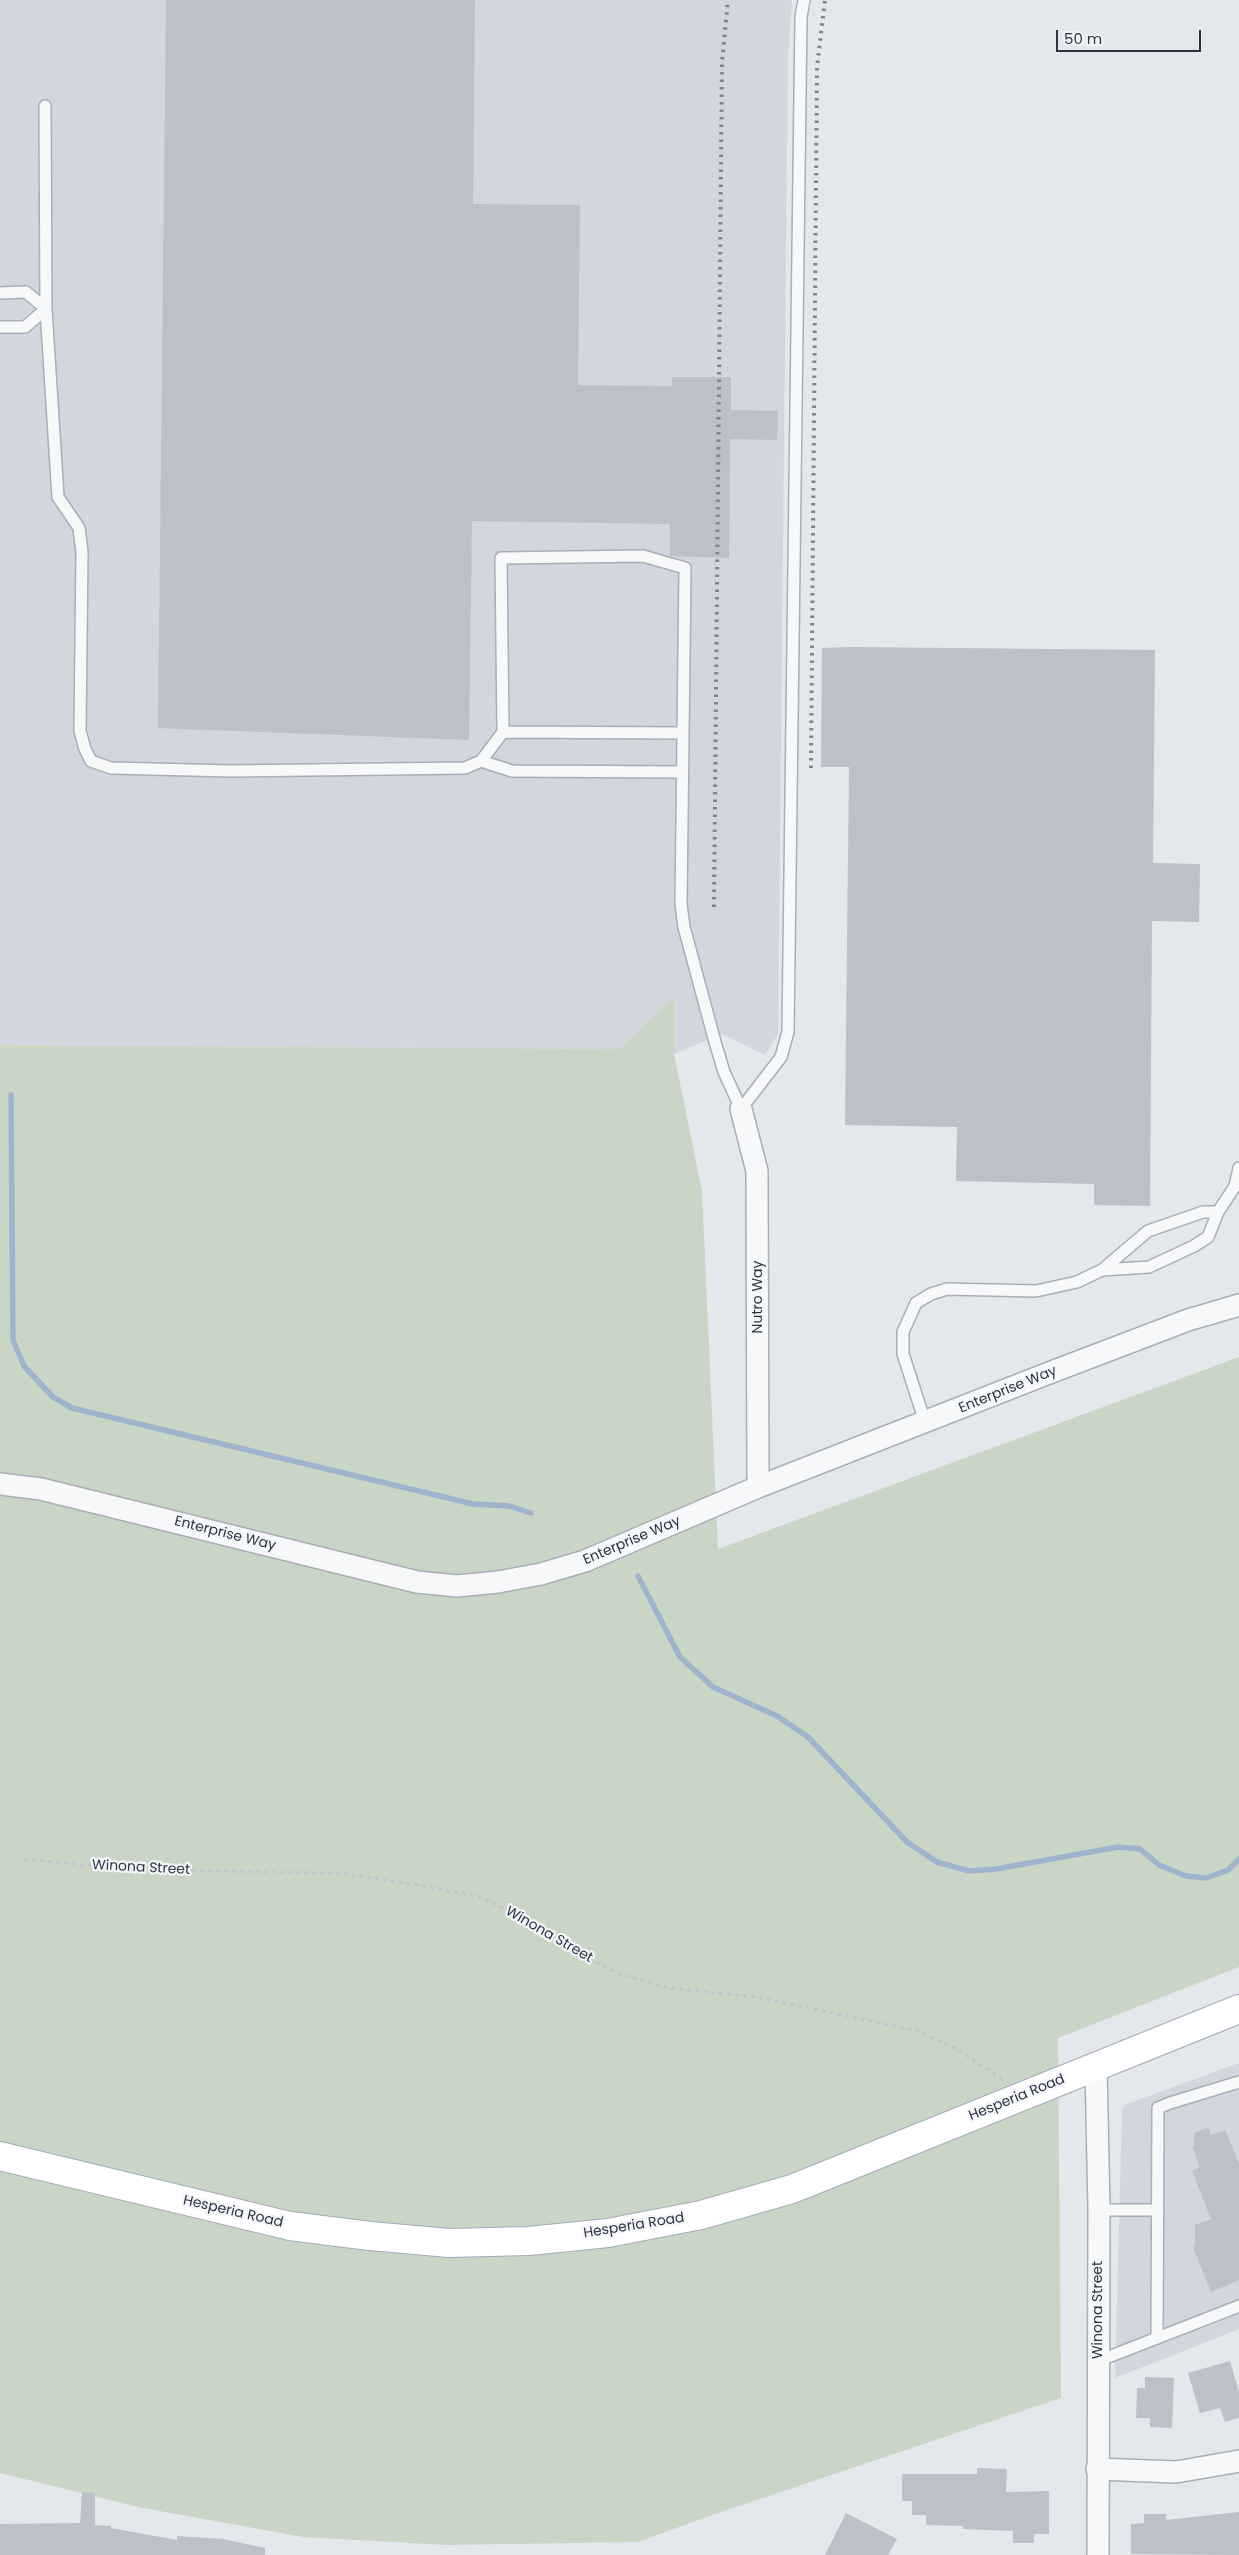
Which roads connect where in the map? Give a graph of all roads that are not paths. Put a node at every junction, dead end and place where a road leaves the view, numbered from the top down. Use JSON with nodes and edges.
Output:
{"nodes":[{"id":1,"x":804,"y":0,"type":"edge"},
{"id":2,"x":45,"y":106,"type":"dead end"},
{"id":3,"x":0,"y":293,"type":"edge"},
{"id":4,"x":46,"y":309,"type":"junction"},
{"id":5,"x":0,"y":327,"type":"edge"},
{"id":6,"x":503,"y":732,"type":"junction"},
{"id":7,"x":682,"y":733,"type":"junction"},
{"id":8,"x":482,"y":762,"type":"junction"},
{"id":9,"x":682,"y":772,"type":"junction"},
{"id":10,"x":741,"y":1109,"type":"junction"},
{"id":11,"x":1239,"y":1168,"type":"edge"},
{"id":12,"x":1218,"y":1212,"type":"junction"},
{"id":13,"x":1102,"y":1270,"type":"junction"},
{"id":14,"x":1239,"y":1305,"type":"edge"},
{"id":15,"x":926,"y":1422,"type":"junction"},
{"id":16,"x":0,"y":1484,"type":"edge"},
{"id":17,"x":758,"y":1487,"type":"junction"},
{"id":18,"x":1239,"y":2008,"type":"edge"},
{"id":19,"x":1096,"y":2066,"type":"junction"},
{"id":20,"x":1239,"y":2082,"type":"edge"},
{"id":21,"x":0,"y":2156,"type":"edge"},
{"id":22,"x":1099,"y":2210,"type":"junction"},
{"id":23,"x":1158,"y":2210,"type":"junction"},
{"id":24,"x":1239,"y":2306,"type":"edge"},
{"id":25,"x":1157,"y":2338,"type":"junction"},
{"id":26,"x":1098,"y":2361,"type":"junction"},
{"id":27,"x":1239,"y":2461,"type":"edge"},
{"id":28,"x":1098,"y":2469,"type":"junction"},
{"id":29,"x":1098,"y":2555,"type":"edge"}],
"edges":[{"from":1,"to":10,"type":"lane"},
{"from":2,"to":4,"type":"lane"},
{"from":3,"to":4,"type":"lane"},
{"from":4,"to":5,"type":"lane"},
{"from":4,"to":8,"type":"lane"},
{"from":6,"to":7,"type":"lane"},
{"from":6,"to":7,"type":"lane"},
{"from":6,"to":8,"type":"lane"},
{"from":7,"to":9,"type":"lane"},
{"from":8,"to":9,"type":"lane"},
{"from":9,"to":10,"type":"lane"},
{"from":10,"to":17,"type":"street","name":"Nutro Way"},
{"from":11,"to":12,"type":"lane"},
{"from":12,"to":13,"type":"lane"},
{"from":12,"to":13,"type":"lane"},
{"from":13,"to":15,"type":"lane"},
{"from":14,"to":15,"type":"street","name":"Enterprise Way"},
{"from":15,"to":17,"type":"street","name":"Enterprise Way"},
{"from":16,"to":17,"type":"street","name":"Enterprise Way"},
{"from":18,"to":19,"type":"main road","name":"Hesperia Road"},
{"from":19,"to":21,"type":"main road","name":"Hesperia Road"},
{"from":19,"to":22,"type":"street","name":"Winona Street"},
{"from":20,"to":23,"type":"lane"},
{"from":22,"to":23,"type":"lane"},
{"from":22,"to":26,"type":"street","name":"Winona Street"},
{"from":23,"to":25,"type":"lane"},
{"from":24,"to":25,"type":"lane"},
{"from":25,"to":26,"type":"lane"},
{"from":26,"to":28,"type":"street","name":"Winona Street"},
{"from":27,"to":28,"type":"street"},
{"from":28,"to":29,"type":"street","name":"Winona Street"}]}
